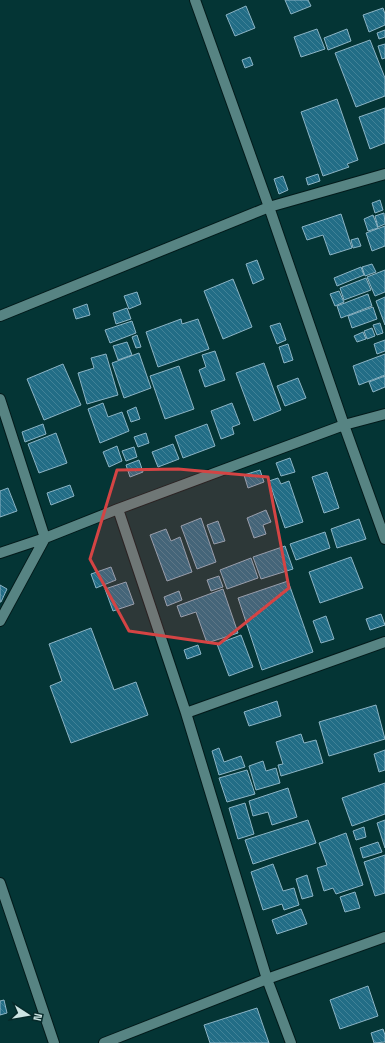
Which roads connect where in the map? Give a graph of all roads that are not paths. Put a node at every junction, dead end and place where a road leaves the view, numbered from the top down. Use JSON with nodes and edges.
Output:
{"nodes":[{"id":1,"x":195,"y":0,"type":"edge"},
{"id":2,"x":385,"y":174,"type":"edge"},
{"id":3,"x":269,"y":207,"type":"junction"},
{"id":4,"x":0,"y":316,"type":"edge"},
{"id":5,"x":0,"y":399,"type":"edge"},
{"id":6,"x":385,"y":414,"type":"edge"},
{"id":7,"x":344,"y":425,"type":"junction"},
{"id":8,"x":118,"y":509,"type":"junction"},
{"id":9,"x":45,"y":538,"type":"junction"},
{"id":10,"x":385,"y":539,"type":"edge"},
{"id":11,"x":0,"y":553,"type":"edge"},
{"id":12,"x":0,"y":621,"type":"edge"},
{"id":13,"x":385,"y":642,"type":"edge"},
{"id":14,"x":186,"y":713,"type":"junction"},
{"id":15,"x":0,"y":883,"type":"edge"},
{"id":16,"x":385,"y":937,"type":"edge"},
{"id":17,"x":267,"y":978,"type":"junction"},
{"id":18,"x":54,"y":1043,"type":"edge"},
{"id":19,"x":104,"y":1043,"type":"edge"},
{"id":20,"x":291,"y":1043,"type":"edge"}],
"edges":[{"from":1,"to":3,"type":"street"},
{"from":2,"to":3,"type":"street"},
{"from":3,"to":4,"type":"street"},
{"from":3,"to":7,"type":"street"},
{"from":5,"to":9,"type":"street"},
{"from":6,"to":7,"type":"street"},
{"from":7,"to":8,"type":"street"},
{"from":7,"to":10,"type":"street"},
{"from":8,"to":9,"type":"street"},
{"from":8,"to":14,"type":"street"},
{"from":9,"to":11,"type":"street"},
{"from":9,"to":12,"type":"street"},
{"from":13,"to":14,"type":"street"},
{"from":14,"to":17,"type":"street"},
{"from":15,"to":18,"type":"street"},
{"from":16,"to":17,"type":"street"},
{"from":17,"to":19,"type":"street"},
{"from":17,"to":20,"type":"street"}]}
